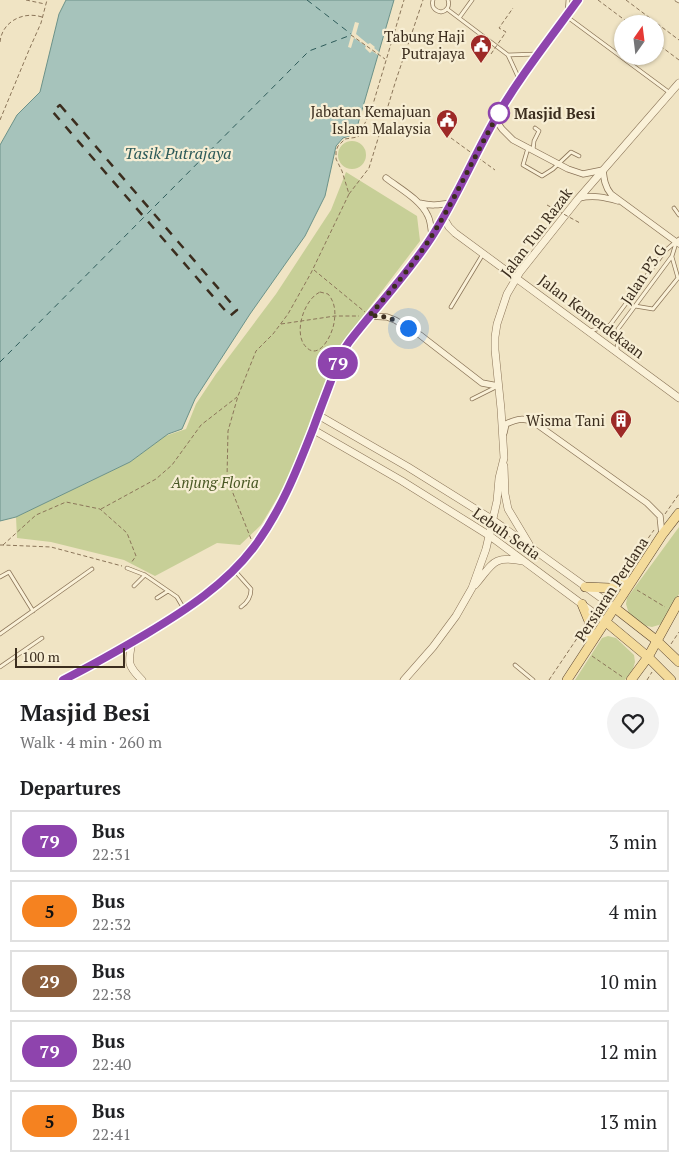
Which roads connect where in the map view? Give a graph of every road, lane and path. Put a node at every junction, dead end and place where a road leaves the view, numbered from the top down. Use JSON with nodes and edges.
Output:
{"nodes":[{"id":1,"x":26,"y":0,"type":"edge"},
{"id":2,"x":47,"y":0,"type":"edge"},
{"id":3,"x":404,"y":0,"type":"edge"},
{"id":4,"x":423,"y":0,"type":"edge"},
{"id":5,"x":433,"y":0,"type":"edge"},
{"id":6,"x":448,"y":0,"type":"edge"},
{"id":7,"x":472,"y":0,"type":"edge"},
{"id":8,"x":568,"y":0,"type":"edge"},
{"id":9,"x":578,"y":0,"type":"edge"},
{"id":10,"x":598,"y":0,"type":"edge"},
{"id":11,"x":626,"y":0,"type":"edge"},
{"id":12,"x":46,"y":4,"type":"junction"},
{"id":13,"x":513,"y":8,"type":"dead end"},
{"id":14,"x":447,"y":9,"type":"junction"},
{"id":15,"x":618,"y":15,"type":"edge"},
{"id":16,"x":43,"y":17,"type":"junction"},
{"id":17,"x":566,"y":17,"type":"junction"},
{"id":18,"x":458,"y":18,"type":"junction"},
{"id":19,"x":351,"y":34,"type":"dead end"},
{"id":20,"x":679,"y":40,"type":"edge"},
{"id":21,"x":0,"y":42,"type":"edge"},
{"id":22,"x":664,"y":49,"type":"edge"},
{"id":23,"x":491,"y":54,"type":"dead end"},
{"id":24,"x":540,"y":54,"type":"junction"},
{"id":25,"x":508,"y":55,"type":"junction"},
{"id":26,"x":387,"y":60,"type":"junction"},
{"id":27,"x":679,"y":60,"type":"edge"},
{"id":28,"x":520,"y":82,"type":"junction"},
{"id":29,"x":679,"y":83,"type":"edge"},
{"id":30,"x":670,"y":94,"type":"junction"},
{"id":31,"x":495,"y":119,"type":"junction"},
{"id":32,"x":0,"y":120,"type":"edge"},
{"id":33,"x":535,"y":128,"type":"dead end"},
{"id":34,"x":450,"y":138,"type":"dead end"},
{"id":35,"x":531,"y":150,"type":"junction"},
{"id":36,"x":578,"y":156,"type":"dead end"},
{"id":37,"x":559,"y":164,"type":"junction"},
{"id":38,"x":495,"y":170,"type":"dead end"},
{"id":39,"x":603,"y":170,"type":"junction"},
{"id":40,"x":386,"y":178,"type":"dead end"},
{"id":41,"x":349,"y":194,"type":"junction"},
{"id":42,"x":578,"y":199,"type":"junction"},
{"id":43,"x":620,"y":202,"type":"junction"},
{"id":44,"x":419,"y":203,"type":"junction"},
{"id":45,"x":451,"y":203,"type":"junction"},
{"id":46,"x":547,"y":205,"type":"dead end"},
{"id":47,"x":674,"y":208,"type":"dead end"},
{"id":48,"x":679,"y":215,"type":"edge"},
{"id":49,"x":442,"y":217,"type":"junction"},
{"id":50,"x":580,"y":223,"type":"dead end"},
{"id":51,"x":432,"y":236,"type":"junction"},
{"id":52,"x":678,"y":242,"type":"edge"},
{"id":53,"x":483,"y":253,"type":"junction"},
{"id":54,"x":672,"y":256,"type":"junction"},
{"id":55,"x":313,"y":269,"type":"junction"},
{"id":56,"x":516,"y":277,"type":"junction"},
{"id":57,"x":635,"y":306,"type":"junction"},
{"id":58,"x":451,"y":308,"type":"dead end"},
{"id":59,"x":335,"y":316,"type":"junction"},
{"id":60,"x":369,"y":316,"type":"junction"},
{"id":61,"x":302,"y":321,"type":"junction"},
{"id":62,"x":281,"y":324,"type":"junction"},
{"id":63,"x":589,"y":332,"type":"junction"},
{"id":64,"x":617,"y":352,"type":"junction"},
{"id":65,"x":498,"y":386,"type":"junction"},
{"id":66,"x":238,"y":396,"type":"junction"},
{"id":67,"x":679,"y":398,"type":"edge"},
{"id":68,"x":472,"y":399,"type":"dead end"},
{"id":69,"x":318,"y":415,"type":"junction"},
{"id":70,"x":312,"y":429,"type":"junction"},
{"id":71,"x":503,"y":436,"type":"junction"},
{"id":72,"x":504,"y":458,"type":"junction"},
{"id":73,"x":100,"y":510,"type":"junction"},
{"id":74,"x":679,"y":514,"type":"edge"},
{"id":75,"x":494,"y":520,"type":"junction"},
{"id":76,"x":662,"y":535,"type":"junction"},
{"id":77,"x":490,"y":536,"type":"junction"},
{"id":78,"x":3,"y":544,"type":"junction"},
{"id":79,"x":0,"y":545,"type":"edge"},
{"id":80,"x":254,"y":546,"type":"junction"},
{"id":81,"x":531,"y":547,"type":"junction"},
{"id":82,"x":525,"y":562,"type":"junction"},
{"id":83,"x":127,"y":568,"type":"junction"},
{"id":84,"x":92,"y":569,"type":"dead end"},
{"id":85,"x":234,"y":570,"type":"junction"},
{"id":86,"x":145,"y":575,"type":"junction"},
{"id":87,"x":0,"y":576,"type":"edge"},
{"id":88,"x":631,"y":583,"type":"junction"},
{"id":89,"x":134,"y":586,"type":"dead end"},
{"id":90,"x":585,"y":587,"type":"junction"},
{"id":91,"x":472,"y":588,"type":"junction"},
{"id":92,"x":168,"y":591,"type":"junction"},
{"id":93,"x":157,"y":598,"type":"dead end"},
{"id":94,"x":679,"y":601,"type":"edge"},
{"id":95,"x":582,"y":604,"type":"junction"},
{"id":96,"x":241,"y":607,"type":"dead end"},
{"id":97,"x":614,"y":608,"type":"junction"},
{"id":98,"x":185,"y":610,"type":"junction"},
{"id":99,"x":33,"y":611,"type":"junction"},
{"id":100,"x":673,"y":612,"type":"junction"},
{"id":101,"x":606,"y":622,"type":"junction"},
{"id":102,"x":0,"y":634,"type":"edge"},
{"id":103,"x":42,"y":638,"type":"dead end"},
{"id":104,"x":656,"y":640,"type":"junction"},
{"id":105,"x":132,"y":642,"type":"junction"},
{"id":106,"x":588,"y":648,"type":"junction"},
{"id":107,"x":648,"y":657,"type":"junction"},
{"id":108,"x":679,"y":662,"type":"edge"},
{"id":109,"x":515,"y":665,"type":"dead end"},
{"id":110,"x":0,"y":667,"type":"edge"},
{"id":111,"x":63,"y":680,"type":"edge"},
{"id":112,"x":142,"y":680,"type":"edge"},
{"id":113,"x":404,"y":680,"type":"edge"},
{"id":114,"x":533,"y":680,"type":"edge"},
{"id":115,"x":567,"y":680,"type":"edge"},
{"id":116,"x":629,"y":680,"type":"edge"},
{"id":117,"x":671,"y":680,"type":"edge"}],
"edges":[{"from":1,"to":12,"type":"path"},
{"from":2,"to":12,"type":"path"},
{"from":3,"to":26,"type":"path"},
{"from":4,"to":41,"type":"path"},
{"from":5,"to":14,"type":"lane"},
{"from":6,"to":14,"type":"lane"},
{"from":7,"to":18,"type":"lane"},
{"from":8,"to":17,"type":"lane"},
{"from":9,"to":17,"type":"street"},
{"from":10,"to":15,"type":"path"},
{"from":11,"to":20,"type":"path"},
{"from":12,"to":16,"type":"path"},
{"from":13,"to":23,"type":"path","bridge":true},
{"from":14,"to":18,"type":"lane"},
{"from":16,"to":21,"type":"path"},
{"from":16,"to":32,"type":"path"},
{"from":17,"to":24,"type":"street"},
{"from":17,"to":30,"type":"lane"},
{"from":18,"to":25,"type":"lane"},
{"from":19,"to":26,"type":"path"},
{"from":22,"to":27,"type":"path"},
{"from":24,"to":25,"type":"lane"},
{"from":24,"to":28,"type":"street"},
{"from":25,"to":28,"type":"lane"},
{"from":26,"to":41,"type":"path"},
{"from":28,"to":31,"type":"street"},
{"from":29,"to":30,"type":"street","name":"Jalan Tun Razak"},
{"from":30,"to":39,"type":"street","name":"Jalan Tun Razak"},
{"from":31,"to":35,"type":"street"},
{"from":31,"to":45,"type":"street"},
{"from":33,"to":35,"type":"lane"},
{"from":34,"to":38,"type":"path","bridge":true},
{"from":35,"to":37,"type":"street"},
{"from":35,"to":37,"type":"lane"},
{"from":36,"to":37,"type":"lane"},
{"from":37,"to":39,"type":"street"},
{"from":39,"to":42,"type":"street","name":"Jalan Tun Razak"},
{"from":39,"to":43,"type":"street"},
{"from":40,"to":44,"type":"street"},
{"from":41,"to":55,"type":"path"},
{"from":42,"to":43,"type":"street"},
{"from":42,"to":56,"type":"street","name":"Jalan Tun Razak"},
{"from":43,"to":52,"type":"street"},
{"from":44,"to":45,"type":"street"},
{"from":44,"to":51,"type":"street"},
{"from":45,"to":49,"type":"street"},
{"from":46,"to":50,"type":"path","bridge":true},
{"from":47,"to":48,"type":"lane"},
{"from":49,"to":51,"type":"street"},
{"from":49,"to":53,"type":"street","name":"Jalan Kemerdekaan"},
{"from":51,"to":60,"type":"street"},
{"from":52,"to":54,"type":"lane","name":"Jalan P3 G"},
{"from":52,"to":63,"type":"lane","name":"Jalan P3 G"},
{"from":53,"to":56,"type":"street","name":"Jalan Kemerdekaan"},
{"from":53,"to":58,"type":"lane"},
{"from":54,"to":57,"type":"lane","name":"Jalan P3 G"},
{"from":54,"to":57,"type":"lane"},
{"from":55,"to":60,"type":"path"},
{"from":55,"to":62,"type":"path"},
{"from":56,"to":63,"type":"street","name":"Jalan Kemerdekaan"},
{"from":56,"to":65,"type":"street","name":"Jalan Tun Razak"},
{"from":57,"to":64,"type":"lane","name":"Jalan P3 G"},
{"from":59,"to":60,"type":"path"},
{"from":59,"to":61,"type":"path"},
{"from":59,"to":61,"type":"path"},
{"from":59,"to":61,"type":"path"},
{"from":60,"to":65,"type":"street"},
{"from":60,"to":69,"type":"street"},
{"from":61,"to":62,"type":"path"},
{"from":62,"to":66,"type":"path"},
{"from":63,"to":64,"type":"street","name":"Jalan Kemerdekaan"},
{"from":64,"to":67,"type":"street","name":"Jalan Kemerdekaan"},
{"from":65,"to":68,"type":"lane"},
{"from":65,"to":71,"type":"street","name":"Jalan Tun Razak"},
{"from":66,"to":73,"type":"path"},
{"from":66,"to":80,"type":"path"},
{"from":69,"to":70,"type":"street"},
{"from":69,"to":75,"type":"street","name":"Lebuh Setia"},
{"from":70,"to":77,"type":"street","name":"Lebuh Setia"},
{"from":70,"to":80,"type":"street"},
{"from":71,"to":72,"type":"street","name":"Jalan Tun Razak"},
{"from":71,"to":76,"type":"street"},
{"from":72,"to":75,"type":"street","name":"Jalan Tun Razak"},
{"from":72,"to":81,"type":"street"},
{"from":73,"to":78,"type":"path"},
{"from":73,"to":83,"type":"path"},
{"from":74,"to":76,"type":"main road","name":"Persiaran Perdana"},
{"from":75,"to":77,"type":"street","name":"Jalan Tun Razak"},
{"from":75,"to":81,"type":"street","name":"Lebuh Setia"},
{"from":76,"to":88,"type":"main road","name":"Persiaran Perdana"},
{"from":77,"to":82,"type":"street","name":"Lebuh Setia"},
{"from":77,"to":91,"type":"street","name":"Jalan Tun Razak"},
{"from":78,"to":79,"type":"path"},
{"from":78,"to":83,"type":"path"},
{"from":80,"to":85,"type":"street"},
{"from":81,"to":90,"type":"street","name":"Lebuh Setia"},
{"from":82,"to":91,"type":"street"},
{"from":82,"to":95,"type":"street","name":"Lebuh Setia"},
{"from":83,"to":86,"type":"lane"},
{"from":84,"to":99,"type":"lane"},
{"from":85,"to":96,"type":"lane"},
{"from":85,"to":98,"type":"street"},
{"from":86,"to":89,"type":"lane"},
{"from":86,"to":92,"type":"lane"},
{"from":87,"to":99,"type":"lane"},
{"from":88,"to":90,"type":"main road"},
{"from":88,"to":97,"type":"main road","name":"Persiaran Perdana"},
{"from":88,"to":100,"type":"path"},
{"from":90,"to":97,"type":"street","name":"Lebuh Setia"},
{"from":91,"to":113,"type":"street"},
{"from":92,"to":93,"type":"lane"},
{"from":92,"to":98,"type":"lane"},
{"from":94,"to":100,"type":"main road"},
{"from":95,"to":101,"type":"street","name":"Lebuh Setia"},
{"from":95,"to":106,"type":"main road"},
{"from":97,"to":101,"type":"main road","name":"Persiaran Perdana"},
{"from":97,"to":104,"type":"main road","name":"Lebuh Setia"},
{"from":98,"to":105,"type":"street"},
{"from":99,"to":102,"type":"lane"},
{"from":100,"to":104,"type":"main road"},
{"from":101,"to":106,"type":"main road","name":"Persiaran Perdana"},
{"from":101,"to":107,"type":"main road","name":"Lebuh Setia"},
{"from":103,"to":110,"type":"lane"},
{"from":104,"to":107,"type":"main road"},
{"from":104,"to":108,"type":"main road","name":"Lebuh Setia"},
{"from":105,"to":111,"type":"street"},
{"from":105,"to":112,"type":"street"},
{"from":106,"to":115,"type":"main road","name":"Persiaran Perdana"},
{"from":106,"to":116,"type":"path"},
{"from":107,"to":116,"type":"main road"},
{"from":107,"to":117,"type":"main road","name":"Lebuh Setia"},
{"from":109,"to":114,"type":"lane"}]}
